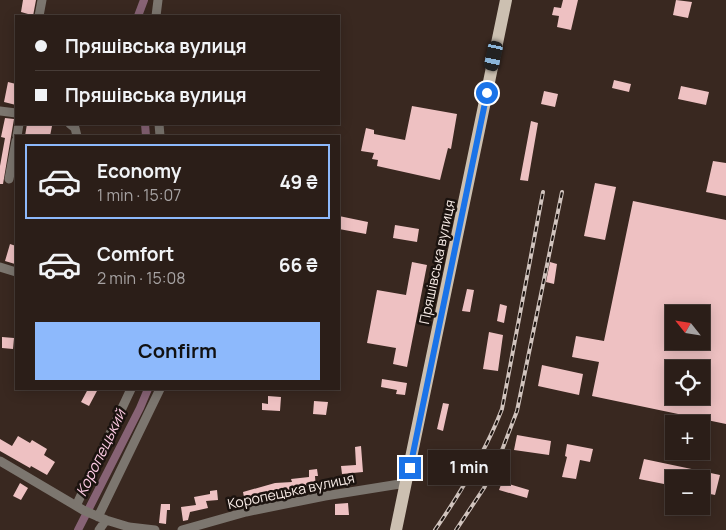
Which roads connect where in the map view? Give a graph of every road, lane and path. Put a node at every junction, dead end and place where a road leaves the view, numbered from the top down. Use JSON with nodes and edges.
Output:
{"nodes":[{"id":1,"x":42,"y":0,"type":"edge"},
{"id":2,"x":158,"y":0,"type":"edge"},
{"id":3,"x":506,"y":0,"type":"edge"},
{"id":4,"x":39,"y":15,"type":"edge"},
{"id":5,"x":156,"y":15,"type":"edge"},
{"id":6,"x":0,"y":111,"type":"edge"},
{"id":7,"x":15,"y":114,"type":"edge"},
{"id":8,"x":15,"y":148,"type":"edge"},
{"id":9,"x":10,"y":178,"type":"dead end"},
{"id":10,"x":0,"y":267,"type":"edge"},
{"id":11,"x":15,"y":272,"type":"edge"},
{"id":12,"x":130,"y":390,"type":"edge"},
{"id":13,"x":159,"y":390,"type":"edge"},
{"id":14,"x":0,"y":461,"type":"edge"},
{"id":15,"x":406,"y":483,"type":"junction"},
{"id":16,"x":91,"y":514,"type":"junction"},
{"id":17,"x":99,"y":530,"type":"edge"},
{"id":18,"x":155,"y":530,"type":"edge"},
{"id":19,"x":182,"y":530,"type":"edge"},
{"id":20,"x":396,"y":530,"type":"edge"}],
"edges":[{"from":1,"to":4,"type":"street"},
{"from":2,"to":5,"type":"street"},
{"from":3,"to":15,"type":"main road","name":"Пряшівська вулиця"},
{"from":6,"to":7,"type":"street"},
{"from":8,"to":9,"type":"street"},
{"from":10,"to":11,"type":"street"},
{"from":12,"to":16,"type":"street"},
{"from":13,"to":16,"type":"street"},
{"from":14,"to":16,"type":"street"},
{"from":15,"to":19,"type":"street","name":"Коропецька вулиця"},
{"from":15,"to":20,"type":"main road","name":"Пряшівська вулиця"},
{"from":16,"to":17,"type":"street"},
{"from":16,"to":18,"type":"street"}]}
